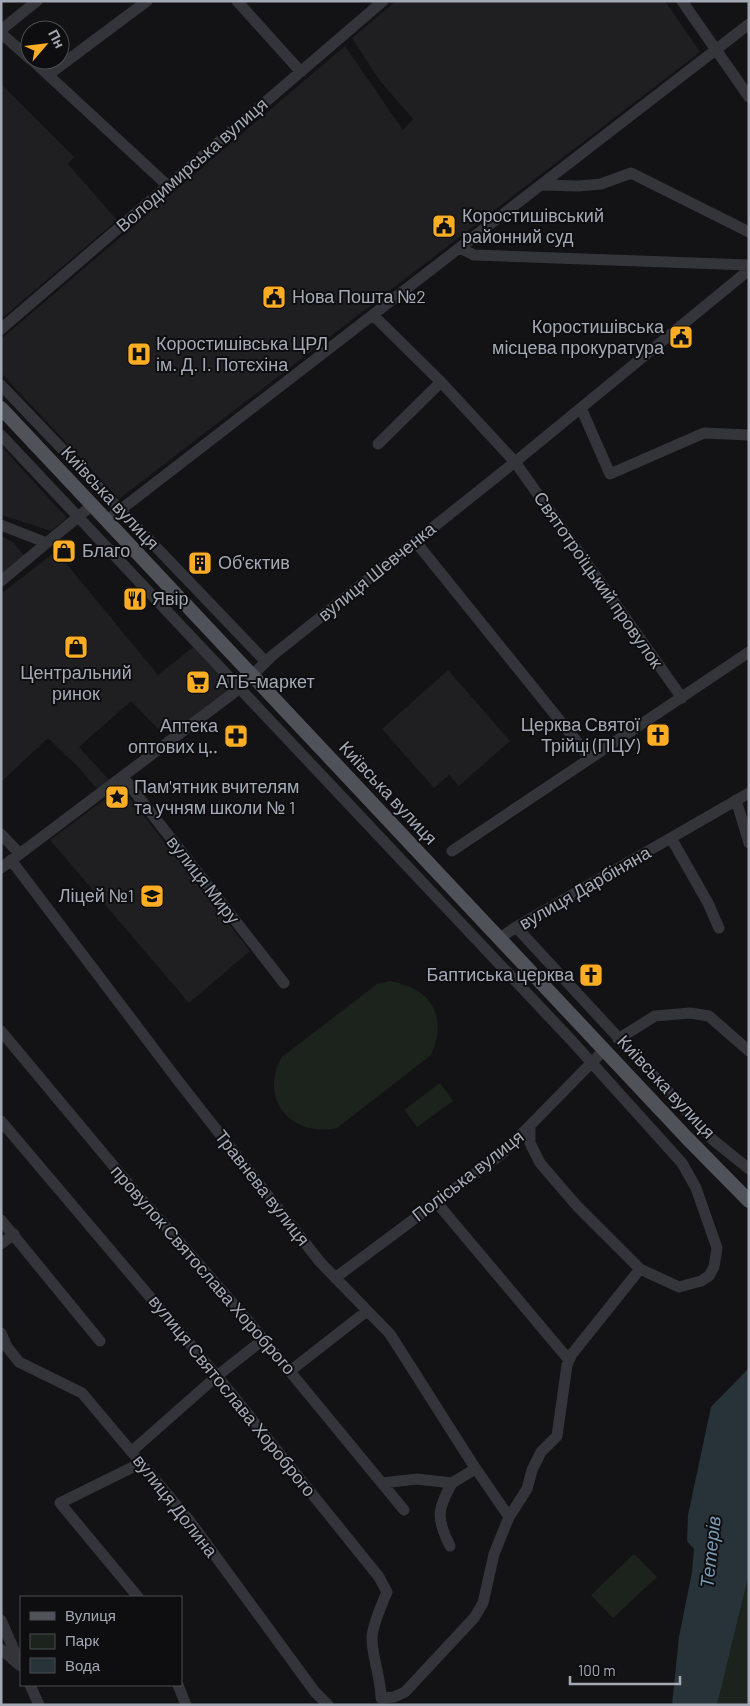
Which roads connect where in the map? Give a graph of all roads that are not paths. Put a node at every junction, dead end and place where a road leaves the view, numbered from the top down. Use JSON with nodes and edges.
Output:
{"nodes":[{"id":1,"x":37,"y":1,"type":"edge"},
{"id":2,"x":147,"y":1,"type":"edge"},
{"id":3,"x":237,"y":1,"type":"edge"},
{"id":4,"x":682,"y":1,"type":"edge"},
{"id":5,"x":378,"y":3,"type":"edge"},
{"id":6,"x":749,"y":24,"type":"edge"},
{"id":7,"x":1,"y":32,"type":"edge"},
{"id":8,"x":20,"y":49,"type":"edge"},
{"id":9,"x":715,"y":49,"type":"junction"},
{"id":10,"x":43,"y":70,"type":"edge"},
{"id":11,"x":301,"y":72,"type":"junction"},
{"id":12,"x":48,"y":75,"type":"junction"},
{"id":13,"x":749,"y":97,"type":"edge"},
{"id":14,"x":167,"y":185,"type":"junction"},
{"id":15,"x":541,"y":185,"type":"junction"},
{"id":16,"x":749,"y":232,"type":"edge"},
{"id":17,"x":460,"y":248,"type":"junction"},
{"id":18,"x":749,"y":265,"type":"edge"},
{"id":19,"x":749,"y":270,"type":"edge"},
{"id":20,"x":373,"y":315,"type":"junction"},
{"id":21,"x":1,"y":329,"type":"edge"},
{"id":22,"x":441,"y":382,"type":"junction"},
{"id":23,"x":1,"y":384,"type":"edge"},
{"id":24,"x":1,"y":408,"type":"edge"},
{"id":25,"x":581,"y":408,"type":"junction"},
{"id":26,"x":1,"y":435,"type":"edge"},
{"id":27,"x":749,"y":435,"type":"edge"},
{"id":28,"x":378,"y":444,"type":"dead end"},
{"id":29,"x":515,"y":462,"type":"junction"},
{"id":30,"x":91,"y":506,"type":"junction"},
{"id":31,"x":120,"y":510,"type":"junction"},
{"id":32,"x":78,"y":517,"type":"junction"},
{"id":33,"x":106,"y":521,"type":"junction"},
{"id":34,"x":1,"y":525,"type":"edge"},
{"id":35,"x":415,"y":541,"type":"junction"},
{"id":36,"x":47,"y":543,"type":"junction"},
{"id":37,"x":1,"y":581,"type":"edge"},
{"id":38,"x":749,"y":652,"type":"edge"},
{"id":39,"x":266,"y":662,"type":"junction"},
{"id":40,"x":252,"y":676,"type":"junction"},
{"id":41,"x":238,"y":689,"type":"junction"},
{"id":42,"x":682,"y":698,"type":"junction"},
{"id":43,"x":590,"y":758,"type":"junction"},
{"id":44,"x":123,"y":777,"type":"junction"},
{"id":45,"x":749,"y":794,"type":"edge"},
{"id":46,"x":736,"y":800,"type":"junction"},
{"id":47,"x":1,"y":834,"type":"edge"},
{"id":48,"x":671,"y":838,"type":"junction"},
{"id":49,"x":749,"y":843,"type":"edge"},
{"id":50,"x":452,"y":851,"type":"dead end"},
{"id":51,"x":16,"y":857,"type":"junction"},
{"id":52,"x":1,"y":868,"type":"edge"},
{"id":53,"x":516,"y":927,"type":"junction"},
{"id":54,"x":719,"y":928,"type":"dead end"},
{"id":55,"x":500,"y":938,"type":"junction"},
{"id":56,"x":284,"y":983,"type":"dead end"},
{"id":57,"x":1,"y":1031,"type":"edge"},
{"id":58,"x":618,"y":1039,"type":"junction"},
{"id":59,"x":605,"y":1049,"type":"junction"},
{"id":60,"x":749,"y":1050,"type":"edge"},
{"id":61,"x":592,"y":1064,"type":"junction"},
{"id":62,"x":1,"y":1120,"type":"edge"},
{"id":63,"x":530,"y":1128,"type":"junction"},
{"id":64,"x":749,"y":1169,"type":"edge"},
{"id":65,"x":749,"y":1201,"type":"edge"},
{"id":66,"x":437,"y":1203,"type":"junction"},
{"id":67,"x":1,"y":1220,"type":"edge"},
{"id":68,"x":14,"y":1234,"type":"junction"},
{"id":69,"x":1,"y":1244,"type":"edge"},
{"id":70,"x":640,"y":1269,"type":"junction"},
{"id":71,"x":335,"y":1278,"type":"junction"},
{"id":72,"x":367,"y":1311,"type":"junction"},
{"id":73,"x":1,"y":1333,"type":"edge"},
{"id":74,"x":264,"y":1340,"type":"junction"},
{"id":75,"x":100,"y":1341,"type":"dead end"},
{"id":76,"x":569,"y":1360,"type":"junction"},
{"id":77,"x":290,"y":1371,"type":"junction"},
{"id":78,"x":217,"y":1376,"type":"junction"},
{"id":79,"x":132,"y":1451,"type":"junction"},
{"id":80,"x":142,"y":1463,"type":"junction"},
{"id":81,"x":475,"y":1469,"type":"junction"},
{"id":82,"x":382,"y":1483,"type":"junction"},
{"id":83,"x":452,"y":1483,"type":"junction"},
{"id":84,"x":404,"y":1510,"type":"dead end"},
{"id":85,"x":510,"y":1517,"type":"junction"},
{"id":86,"x":450,"y":1546,"type":"dead end"},
{"id":87,"x":137,"y":1596,"type":"edge"},
{"id":88,"x":1,"y":1620,"type":"edge"},
{"id":89,"x":1,"y":1649,"type":"edge"},
{"id":90,"x":20,"y":1664,"type":"edge"},
{"id":91,"x":20,"y":1665,"type":"edge"},
{"id":92,"x":30,"y":1686,"type":"edge"},
{"id":93,"x":178,"y":1686,"type":"edge"},
{"id":94,"x":377,"y":1701,"type":"edge"},
{"id":95,"x":39,"y":1705,"type":"edge"},
{"id":96,"x":186,"y":1705,"type":"edge"},
{"id":97,"x":328,"y":1705,"type":"edge"}],
"edges":[{"from":1,"to":7,"type":"street"},
{"from":2,"to":12,"type":"street"},
{"from":3,"to":11,"type":"street"},
{"from":4,"to":9,"type":"street"},
{"from":5,"to":11,"type":"street","name":"Володимирська вулиця"},
{"from":6,"to":9,"type":"street"},
{"from":7,"to":8,"type":"street"},
{"from":9,"to":13,"type":"street"},
{"from":9,"to":15,"type":"street"},
{"from":10,"to":12,"type":"street"},
{"from":11,"to":14,"type":"street","name":"Володимирська вулиця"},
{"from":12,"to":14,"type":"street"},
{"from":14,"to":21,"type":"street","name":"Володимирська вулиця"},
{"from":15,"to":16,"type":"street"},
{"from":15,"to":17,"type":"street"},
{"from":17,"to":18,"type":"street"},
{"from":17,"to":20,"type":"street"},
{"from":19,"to":25,"type":"street","name":"вулиця Шевченка"},
{"from":20,"to":22,"type":"street","name":"Святотроїцький провулок"},
{"from":20,"to":31,"type":"street"},
{"from":22,"to":28,"type":"street"},
{"from":22,"to":29,"type":"street","name":"Святотроїцький провулок"},
{"from":23,"to":31,"type":"street"},
{"from":24,"to":30,"type":"main road","name":"Київська вулиця"},
{"from":25,"to":27,"type":"street"},
{"from":25,"to":29,"type":"street","name":"вулиця Шевченка"},
{"from":26,"to":32,"type":"street"},
{"from":29,"to":35,"type":"street","name":"вулиця Шевченка"},
{"from":29,"to":42,"type":"street","name":"Святотроїцький провулок"},
{"from":30,"to":32,"type":"street"},
{"from":30,"to":33,"type":"main road","name":"Київська вулиця"},
{"from":31,"to":33,"type":"street"},
{"from":31,"to":39,"type":"street"},
{"from":32,"to":36,"type":"street"},
{"from":32,"to":41,"type":"street"},
{"from":33,"to":40,"type":"main road","name":"Київська вулиця"},
{"from":34,"to":36,"type":"street"},
{"from":35,"to":39,"type":"street","name":"вулиця Шевченка"},
{"from":35,"to":43,"type":"street"},
{"from":36,"to":37,"type":"street"},
{"from":38,"to":42,"type":"street"},
{"from":39,"to":40,"type":"street","name":"вулиця Шевченка"},
{"from":40,"to":41,"type":"street","name":"вулиця Шевченка"},
{"from":40,"to":55,"type":"main road","name":"Київська вулиця"},
{"from":41,"to":44,"type":"street","name":"вулиця Шевченка"},
{"from":41,"to":61,"type":"street"},
{"from":42,"to":43,"type":"street"},
{"from":43,"to":50,"type":"street"},
{"from":44,"to":51,"type":"street","name":"вулиця Шевченка"},
{"from":44,"to":56,"type":"street","name":"вулиця Миру"},
{"from":45,"to":46,"type":"street","name":"вулиця Дарбіняна"},
{"from":46,"to":48,"type":"street","name":"вулиця Дарбіняна"},
{"from":46,"to":49,"type":"street"},
{"from":47,"to":51,"type":"street","name":"Травнева вулиця"},
{"from":48,"to":53,"type":"street","name":"вулиця Дарбіняна"},
{"from":48,"to":54,"type":"street","name":"вулиця Дарбіняна"},
{"from":51,"to":52,"type":"street","name":"вулиця Шевченка"},
{"from":51,"to":71,"type":"street","name":"Травнева вулиця"},
{"from":53,"to":55,"type":"street","name":"вулиця Дарбіняна"},
{"from":53,"to":58,"type":"street","name":"Київська вулиця"},
{"from":55,"to":59,"type":"main road","name":"Київська вулиця"},
{"from":57,"to":74,"type":"street","name":"провулок Святослава Хороброго"},
{"from":58,"to":60,"type":"street"},
{"from":58,"to":64,"type":"street","name":"Київська вулиця"},
{"from":59,"to":61,"type":"street","name":"Поліська вулиця"},
{"from":59,"to":65,"type":"main road","name":"Київська вулиця"},
{"from":61,"to":63,"type":"street","name":"Поліська вулиця"},
{"from":61,"to":70,"type":"street"},
{"from":62,"to":78,"type":"street","name":"вулиця Святослава Хороброго"},
{"from":63,"to":66,"type":"street","name":"Поліська вулиця"},
{"from":63,"to":70,"type":"street"},
{"from":66,"to":71,"type":"street","name":"Поліська вулиця"},
{"from":66,"to":76,"type":"street"},
{"from":67,"to":68,"type":"street"},
{"from":68,"to":69,"type":"street"},
{"from":68,"to":75,"type":"street"},
{"from":70,"to":76,"type":"street"},
{"from":71,"to":72,"type":"street","name":"Травнева вулиця"},
{"from":72,"to":77,"type":"street"},
{"from":72,"to":81,"type":"street","name":"Травнева вулиця"},
{"from":73,"to":79,"type":"street","name":"вулиця Долина"},
{"from":74,"to":77,"type":"street","name":"провулок Святослава Хороброго"},
{"from":74,"to":78,"type":"street"},
{"from":76,"to":85,"type":"street"},
{"from":77,"to":82,"type":"street","name":"провулок Святослава Хороброго"},
{"from":78,"to":79,"type":"street"},
{"from":78,"to":94,"type":"street","name":"вулиця Святослава Хороброго"},
{"from":79,"to":80,"type":"street","name":"вулиця Долина"},
{"from":80,"to":87,"type":"street"},
{"from":80,"to":97,"type":"street","name":"вулиця Долина"},
{"from":81,"to":83,"type":"street"},
{"from":81,"to":85,"type":"street","name":"Травнева вулиця"},
{"from":82,"to":83,"type":"street"},
{"from":82,"to":84,"type":"street","name":"провулок Святослава Хороброго"},
{"from":83,"to":86,"type":"street"},
{"from":85,"to":94,"type":"street"},
{"from":88,"to":90,"type":"street"},
{"from":89,"to":91,"type":"street"},
{"from":92,"to":95,"type":"street"},
{"from":93,"to":96,"type":"street"}]}
